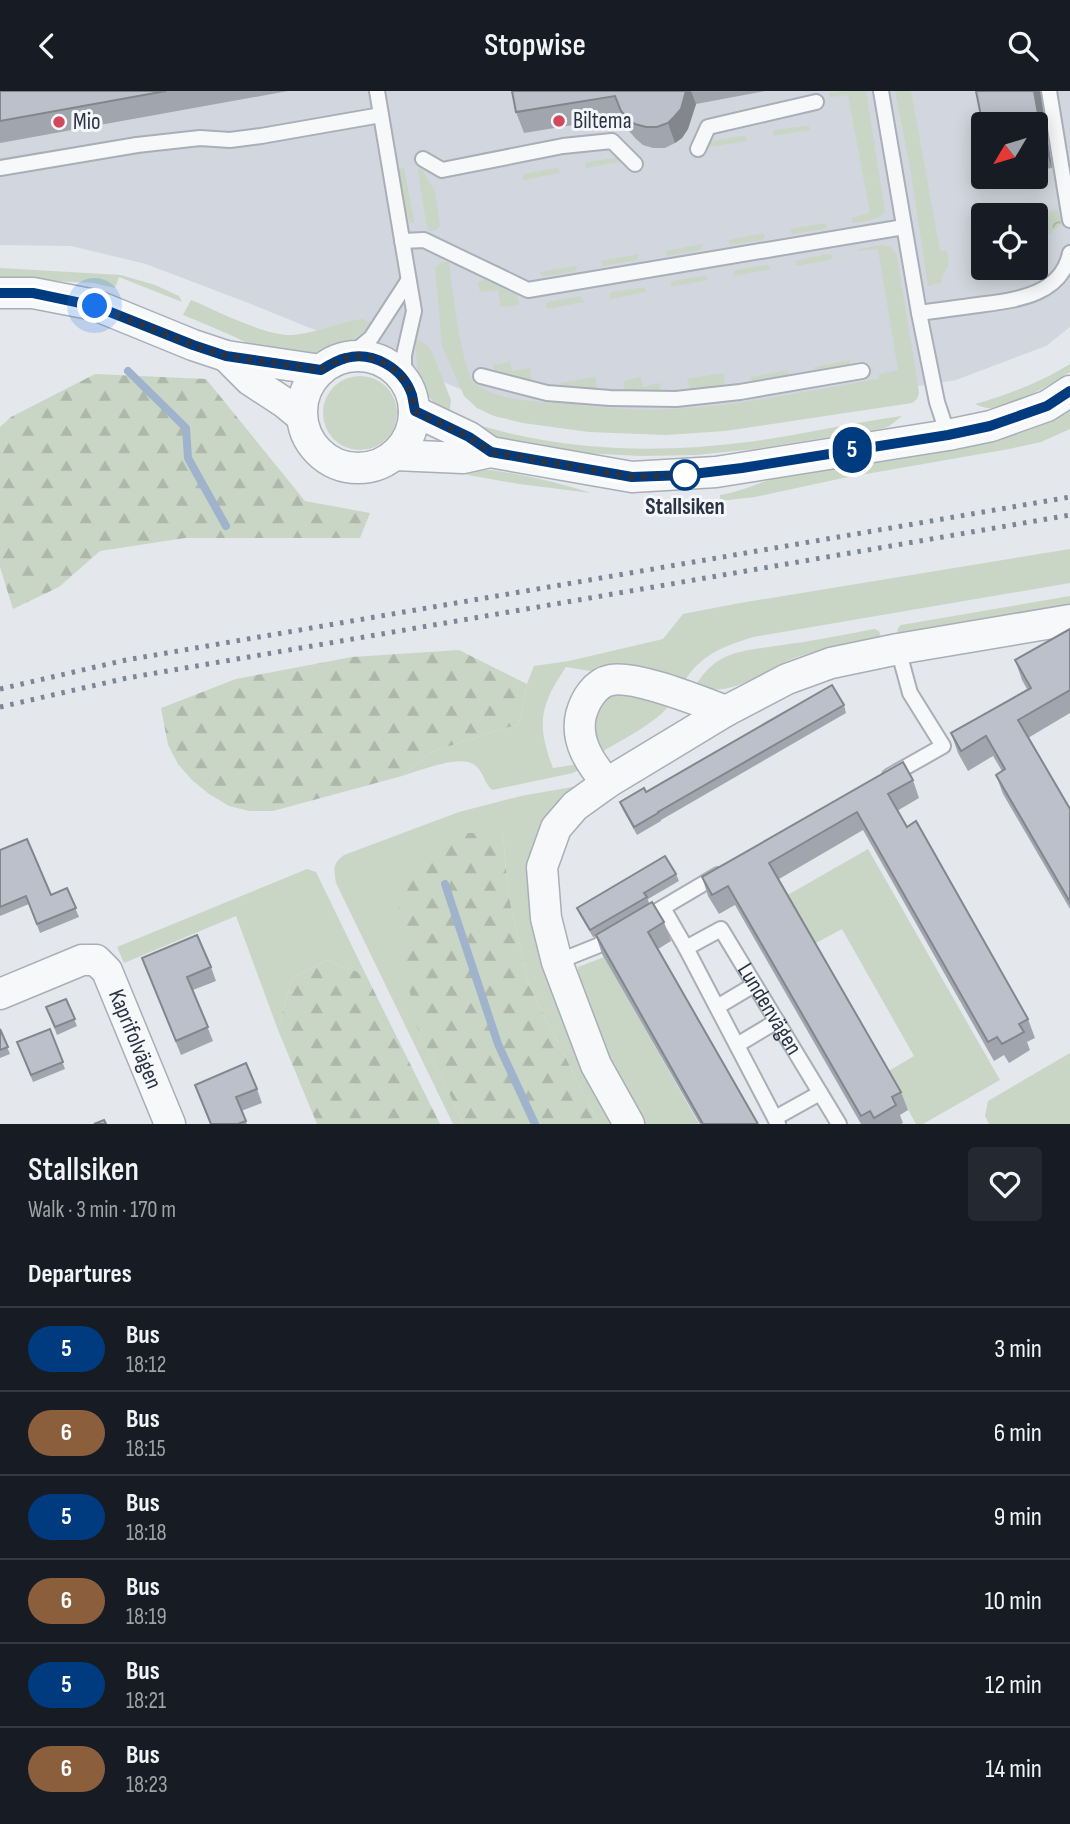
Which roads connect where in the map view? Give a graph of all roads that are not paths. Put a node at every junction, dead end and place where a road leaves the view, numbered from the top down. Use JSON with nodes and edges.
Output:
{"nodes":[{"id":1,"x":377,"y":91,"type":"edge"},
{"id":2,"x":881,"y":91,"type":"edge"},
{"id":3,"x":1049,"y":91,"type":"edge"},
{"id":4,"x":816,"y":102,"type":"dead end"},
{"id":5,"x":381,"y":115,"type":"junction"},
{"id":6,"x":698,"y":149,"type":"dead end"},
{"id":7,"x":423,"y":159,"type":"dead end"},
{"id":8,"x":635,"y":164,"type":"dead end"},
{"id":9,"x":0,"y":168,"type":"edge"},
{"id":10,"x":1070,"y":220,"type":"edge"},
{"id":11,"x":904,"y":227,"type":"junction"},
{"id":12,"x":402,"y":241,"type":"junction"},
{"id":13,"x":1070,"y":253,"type":"edge"},
{"id":14,"x":408,"y":281,"type":"junction"},
{"id":15,"x":0,"y":293,"type":"edge"},
{"id":16,"x":919,"y":313,"type":"junction"},
{"id":17,"x":226,"y":356,"type":"junction"},
{"id":18,"x":335,"y":364,"type":"junction"},
{"id":19,"x":862,"y":371,"type":"dead end"},
{"id":20,"x":481,"y":376,"type":"dead end"},
{"id":21,"x":404,"y":380,"type":"junction"},
{"id":22,"x":1070,"y":391,"type":"edge"},
{"id":23,"x":415,"y":411,"type":"junction"},
{"id":24,"x":302,"y":417,"type":"junction"},
{"id":25,"x":948,"y":435,"type":"junction"},
{"id":26,"x":491,"y":452,"type":"junction"},
{"id":27,"x":395,"y":455,"type":"junction"},
{"id":28,"x":1070,"y":620,"type":"edge"},
{"id":29,"x":898,"y":649,"type":"junction"},
{"id":30,"x":726,"y":711,"type":"junction"},
{"id":31,"x":607,"y":783,"type":"junction"},
{"id":32,"x":874,"y":785,"type":"edge"},
{"id":33,"x":733,"y":867,"type":"edge"},
{"id":34,"x":663,"y":908,"type":"junction"},
{"id":35,"x":686,"y":948,"type":"junction"},
{"id":36,"x":556,"y":963,"type":"junction"},
{"id":37,"x":754,"y":985,"type":"junction"},
{"id":38,"x":0,"y":994,"type":"edge"},
{"id":39,"x":717,"y":1007,"type":"junction"},
{"id":40,"x":777,"y":1021,"type":"junction"},
{"id":41,"x":737,"y":1045,"type":"junction"},
{"id":42,"x":820,"y":1093,"type":"junction"},
{"id":43,"x":777,"y":1121,"type":"edge"},
{"id":44,"x":170,"y":1124,"type":"edge"},
{"id":45,"x":629,"y":1124,"type":"edge"},
{"id":46,"x":839,"y":1124,"type":"edge"}],
"edges":[{"from":1,"to":5,"type":"lane"},
{"from":2,"to":11,"type":"lane"},
{"from":3,"to":10,"type":"lane"},
{"from":4,"to":6,"type":"lane"},
{"from":5,"to":9,"type":"lane"},
{"from":5,"to":12,"type":"lane"},
{"from":7,"to":8,"type":"lane"},
{"from":11,"to":12,"type":"lane"},
{"from":11,"to":16,"type":"lane"},
{"from":12,"to":14,"type":"lane"},
{"from":13,"to":16,"type":"lane"},
{"from":14,"to":18,"type":"lane"},
{"from":14,"to":21,"type":"lane"},
{"from":15,"to":17,"type":"street"},
{"from":16,"to":25,"type":"lane"},
{"from":17,"to":18,"type":"street"},
{"from":17,"to":24,"type":"street"},
{"from":18,"to":21,"type":"street"},
{"from":18,"to":24,"type":"street"},
{"from":19,"to":20,"type":"lane"},
{"from":21,"to":23,"type":"street"},
{"from":22,"to":25,"type":"street"},
{"from":23,"to":26,"type":"street"},
{"from":23,"to":27,"type":"street"},
{"from":24,"to":27,"type":"street"},
{"from":25,"to":26,"type":"street"},
{"from":26,"to":27,"type":"street"},
{"from":28,"to":29,"type":"street"},
{"from":29,"to":30,"type":"street"},
{"from":29,"to":32,"type":"lane"},
{"from":30,"to":31,"type":"street"},
{"from":30,"to":31,"type":"street"},
{"from":31,"to":36,"type":"street"},
{"from":33,"to":34,"type":"lane"},
{"from":34,"to":35,"type":"lane","name":"Lundenvägen"},
{"from":34,"to":36,"type":"lane"},
{"from":35,"to":37,"type":"lane","name":"Lundenvägen"},
{"from":35,"to":39,"type":"lane","name":"Lundenvägen"},
{"from":36,"to":45,"type":"street"},
{"from":37,"to":39,"type":"lane"},
{"from":37,"to":40,"type":"lane","name":"Lundenvägen"},
{"from":38,"to":44,"type":"street","name":"Kaprifolvägen"},
{"from":39,"to":41,"type":"lane","name":"Lundenvägen"},
{"from":40,"to":41,"type":"lane"},
{"from":40,"to":42,"type":"lane","name":"Lundenvägen"},
{"from":41,"to":43,"type":"lane","name":"Lundenvägen"},
{"from":42,"to":43,"type":"lane"},
{"from":42,"to":46,"type":"lane","name":"Lundenvägen"}]}
